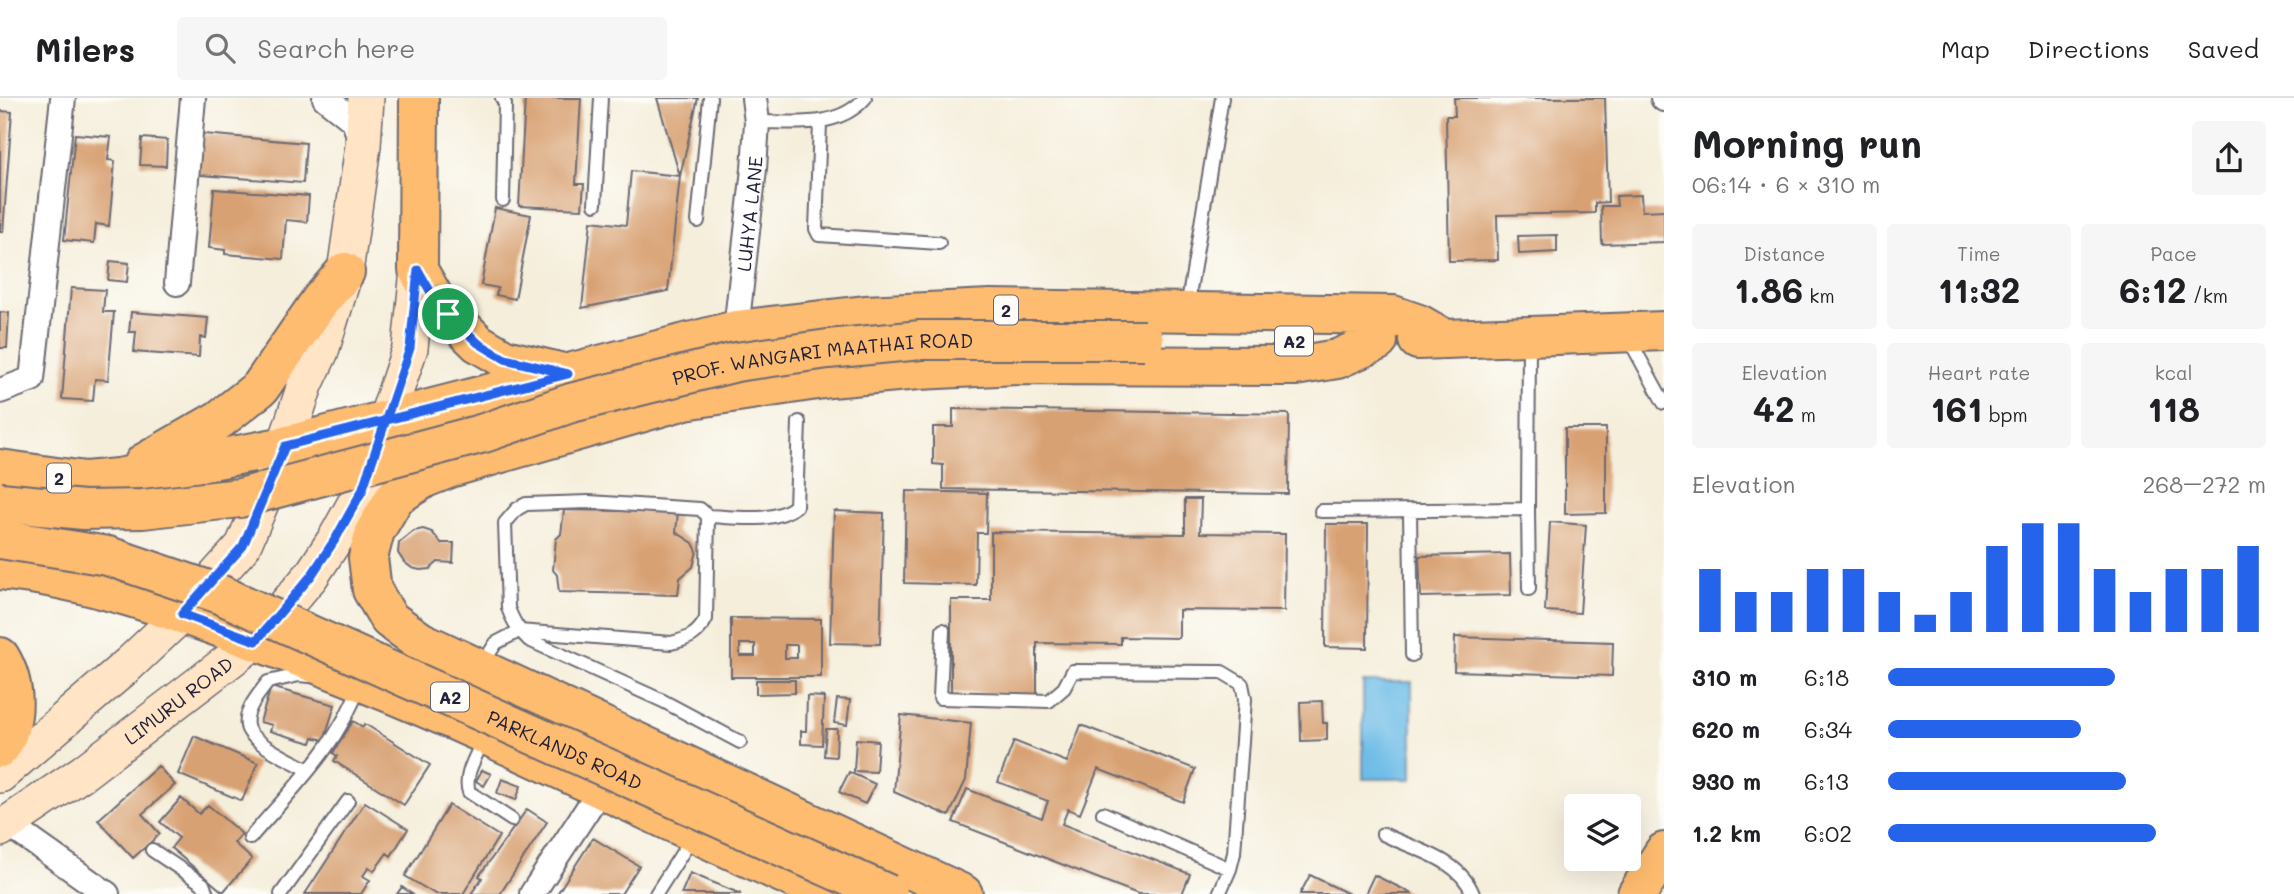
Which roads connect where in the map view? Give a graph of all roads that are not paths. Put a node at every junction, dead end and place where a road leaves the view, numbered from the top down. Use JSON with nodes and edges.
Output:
{"nodes":[{"id":1,"x":63,"y":98,"type":"edge"},
{"id":2,"x":193,"y":98,"type":"edge"},
{"id":3,"x":326,"y":98,"type":"edge"},
{"id":4,"x":366,"y":98,"type":"edge"},
{"id":5,"x":419,"y":98,"type":"edge"},
{"id":6,"x":502,"y":98,"type":"edge"},
{"id":7,"x":601,"y":98,"type":"edge"},
{"id":8,"x":710,"y":98,"type":"edge"},
{"id":9,"x":865,"y":98,"type":"edge"},
{"id":10,"x":1222,"y":98,"type":"edge"},
{"id":11,"x":756,"y":110,"type":"edge"},
{"id":12,"x":820,"y":123,"type":"junction"},
{"id":13,"x":363,"y":146,"type":"junction"},
{"id":14,"x":503,"y":200,"type":"dead end"},
{"id":15,"x":595,"y":204,"type":"dead end"},
{"id":16,"x":698,"y":221,"type":"dead end"},
{"id":17,"x":939,"y":243,"type":"dead end"},
{"id":18,"x":418,"y":270,"type":"junction"},
{"id":19,"x":345,"y":272,"type":"junction"},
{"id":20,"x":177,"y":283,"type":"dead end"},
{"id":21,"x":1187,"y":311,"type":"junction"},
{"id":22,"x":736,"y":330,"type":"junction"},
{"id":23,"x":1664,"y":331,"type":"edge"},
{"id":24,"x":1625,"y":332,"type":"junction"},
{"id":25,"x":1529,"y":337,"type":"junction"},
{"id":26,"x":1445,"y":339,"type":"junction"},
{"id":27,"x":1378,"y":341,"type":"junction"},
{"id":28,"x":568,"y":374,"type":"junction"},
{"id":29,"x":0,"y":391,"type":"edge"},
{"id":30,"x":1664,"y":403,"type":"edge"},
{"id":31,"x":384,"y":421,"type":"junction"},
{"id":32,"x":799,"y":422,"type":"dead end"},
{"id":33,"x":285,"y":446,"type":"junction"},
{"id":34,"x":0,"y":469,"type":"edge"},
{"id":35,"x":118,"y":478,"type":"junction"},
{"id":36,"x":0,"y":502,"type":"edge"},
{"id":37,"x":1528,"y":509,"type":"junction"},
{"id":38,"x":1321,"y":511,"type":"dead end"},
{"id":39,"x":1410,"y":511,"type":"junction"},
{"id":40,"x":708,"y":516,"type":"junction"},
{"id":41,"x":0,"y":539,"type":"edge"},
{"id":42,"x":0,"y":570,"type":"edge"},
{"id":43,"x":1529,"y":589,"type":"dead end"},
{"id":44,"x":182,"y":614,"type":"junction"},
{"id":45,"x":943,"y":630,"type":"dead end"},
{"id":46,"x":519,"y":631,"type":"junction"},
{"id":47,"x":256,"y":641,"type":"junction"},
{"id":48,"x":1412,"y":655,"type":"dead end"},
{"id":49,"x":0,"y":657,"type":"edge"},
{"id":50,"x":479,"y":668,"type":"junction"},
{"id":51,"x":321,"y":680,"type":"dead end"},
{"id":52,"x":354,"y":691,"type":"junction"},
{"id":53,"x":485,"y":735,"type":"junction"},
{"id":54,"x":740,"y":742,"type":"dead end"},
{"id":55,"x":0,"y":748,"type":"edge"},
{"id":56,"x":309,"y":770,"type":"junction"},
{"id":57,"x":0,"y":775,"type":"edge"},
{"id":58,"x":600,"y":790,"type":"junction"},
{"id":59,"x":348,"y":801,"type":"dead end"},
{"id":60,"x":1102,"y":813,"type":"dead end"},
{"id":61,"x":512,"y":820,"type":"dead end"},
{"id":62,"x":4,"y":827,"type":"edge"},
{"id":63,"x":695,"y":833,"type":"junction"},
{"id":64,"x":1383,"y":834,"type":"dead end"},
{"id":65,"x":250,"y":838,"type":"dead end"},
{"id":66,"x":152,"y":850,"type":"dead end"},
{"id":67,"x":1664,"y":852,"type":"edge"},
{"id":68,"x":1230,"y":869,"type":"junction"},
{"id":69,"x":95,"y":891,"type":"edge"},
{"id":70,"x":207,"y":894,"type":"edge"},
{"id":71,"x":281,"y":894,"type":"edge"},
{"id":72,"x":532,"y":894,"type":"edge"},
{"id":73,"x":656,"y":894,"type":"edge"},
{"id":74,"x":829,"y":894,"type":"edge"},
{"id":75,"x":888,"y":894,"type":"edge"},
{"id":76,"x":963,"y":894,"type":"edge"},
{"id":77,"x":1219,"y":894,"type":"edge"},
{"id":78,"x":1473,"y":894,"type":"edge"},
{"id":79,"x":1637,"y":894,"type":"edge"}],
"edges":[{"from":1,"to":29,"type":"street"},
{"from":2,"to":20,"type":"street"},
{"from":3,"to":13,"type":"street"},
{"from":4,"to":13,"type":"main road"},
{"from":5,"to":18,"type":"main road","name":"LIMURU ROAD"},
{"from":6,"to":14,"type":"lane"},
{"from":7,"to":15,"type":"lane"},
{"from":8,"to":16,"type":"lane"},
{"from":9,"to":12,"type":"lane"},
{"from":10,"to":21,"type":"lane"},
{"from":11,"to":12,"type":"lane"},
{"from":11,"to":22,"type":"street","name":"LUHYA LANE"},
{"from":12,"to":17,"type":"lane"},
{"from":13,"to":19,"type":"main road"},
{"from":18,"to":28,"type":"main road"},
{"from":18,"to":31,"type":"main road","name":"LIMURU ROAD"},
{"from":19,"to":33,"type":"main road"},
{"from":19,"to":35,"type":"main road"},
{"from":21,"to":22,"type":"main road","number":"2"},
{"from":21,"to":26,"type":"main road","number":"2"},
{"from":22,"to":28,"type":"main road","number":"2"},
{"from":23,"to":24,"type":"main road","name":"PROF. WANGARI MAATHAI ROAD","number":"A2"},
{"from":24,"to":25,"type":"main road","name":"PROF. WANGARI MAATHAI ROAD","number":"A2"},
{"from":24,"to":30,"type":"lane"},
{"from":25,"to":26,"type":"main road","name":"PROF. WANGARI MAATHAI ROAD","number":"A2"},
{"from":25,"to":37,"type":"lane"},
{"from":26,"to":27,"type":"main road","name":"PROF. WANGARI MAATHAI ROAD","number":"A2"},
{"from":27,"to":36,"type":"main road","name":"PROF. WANGARI MAATHAI ROAD","number":"A2","bridge":true},
{"from":27,"to":50,"type":"main road"},
{"from":28,"to":31,"type":"main road","number":"2"},
{"from":31,"to":33,"type":"main road","number":"2"},
{"from":31,"to":47,"type":"main road","name":"LIMURU ROAD"},
{"from":32,"to":40,"type":"lane"},
{"from":33,"to":35,"type":"main road","number":"2"},
{"from":33,"to":44,"type":"main road"},
{"from":34,"to":35,"type":"main road","number":"2"},
{"from":37,"to":39,"type":"lane"},
{"from":37,"to":43,"type":"lane"},
{"from":38,"to":39,"type":"lane"},
{"from":39,"to":48,"type":"lane"},
{"from":40,"to":46,"type":"lane"},
{"from":40,"to":46,"type":"lane"},
{"from":41,"to":75,"type":"main road","name":"PARKLANDS ROAD","number":"A2","bridge":true},
{"from":42,"to":44,"type":"main road"},
{"from":44,"to":47,"type":"main road"},
{"from":44,"to":57,"type":"main road"},
{"from":45,"to":68,"type":"lane"},
{"from":46,"to":50,"type":"lane"},
{"from":46,"to":54,"type":"lane"},
{"from":47,"to":52,"type":"main road"},
{"from":47,"to":62,"type":"main road","name":"LIMURU ROAD"},
{"from":49,"to":55,"type":"main road"},
{"from":50,"to":76,"type":"main road"},
{"from":51,"to":56,"type":"lane"},
{"from":52,"to":53,"type":"main road"},
{"from":52,"to":56,"type":"lane"},
{"from":53,"to":58,"type":"main road"},
{"from":53,"to":61,"type":"lane"},
{"from":56,"to":65,"type":"lane"},
{"from":58,"to":63,"type":"main road"},
{"from":58,"to":72,"type":"street"},
{"from":59,"to":71,"type":"lane"},
{"from":60,"to":68,"type":"lane"},
{"from":62,"to":69,"type":"street"},
{"from":63,"to":73,"type":"lane"},
{"from":63,"to":74,"type":"main road"},
{"from":64,"to":78,"type":"lane"},
{"from":66,"to":70,"type":"lane"},
{"from":67,"to":79,"type":"main road"},
{"from":68,"to":77,"type":"lane"}]}
